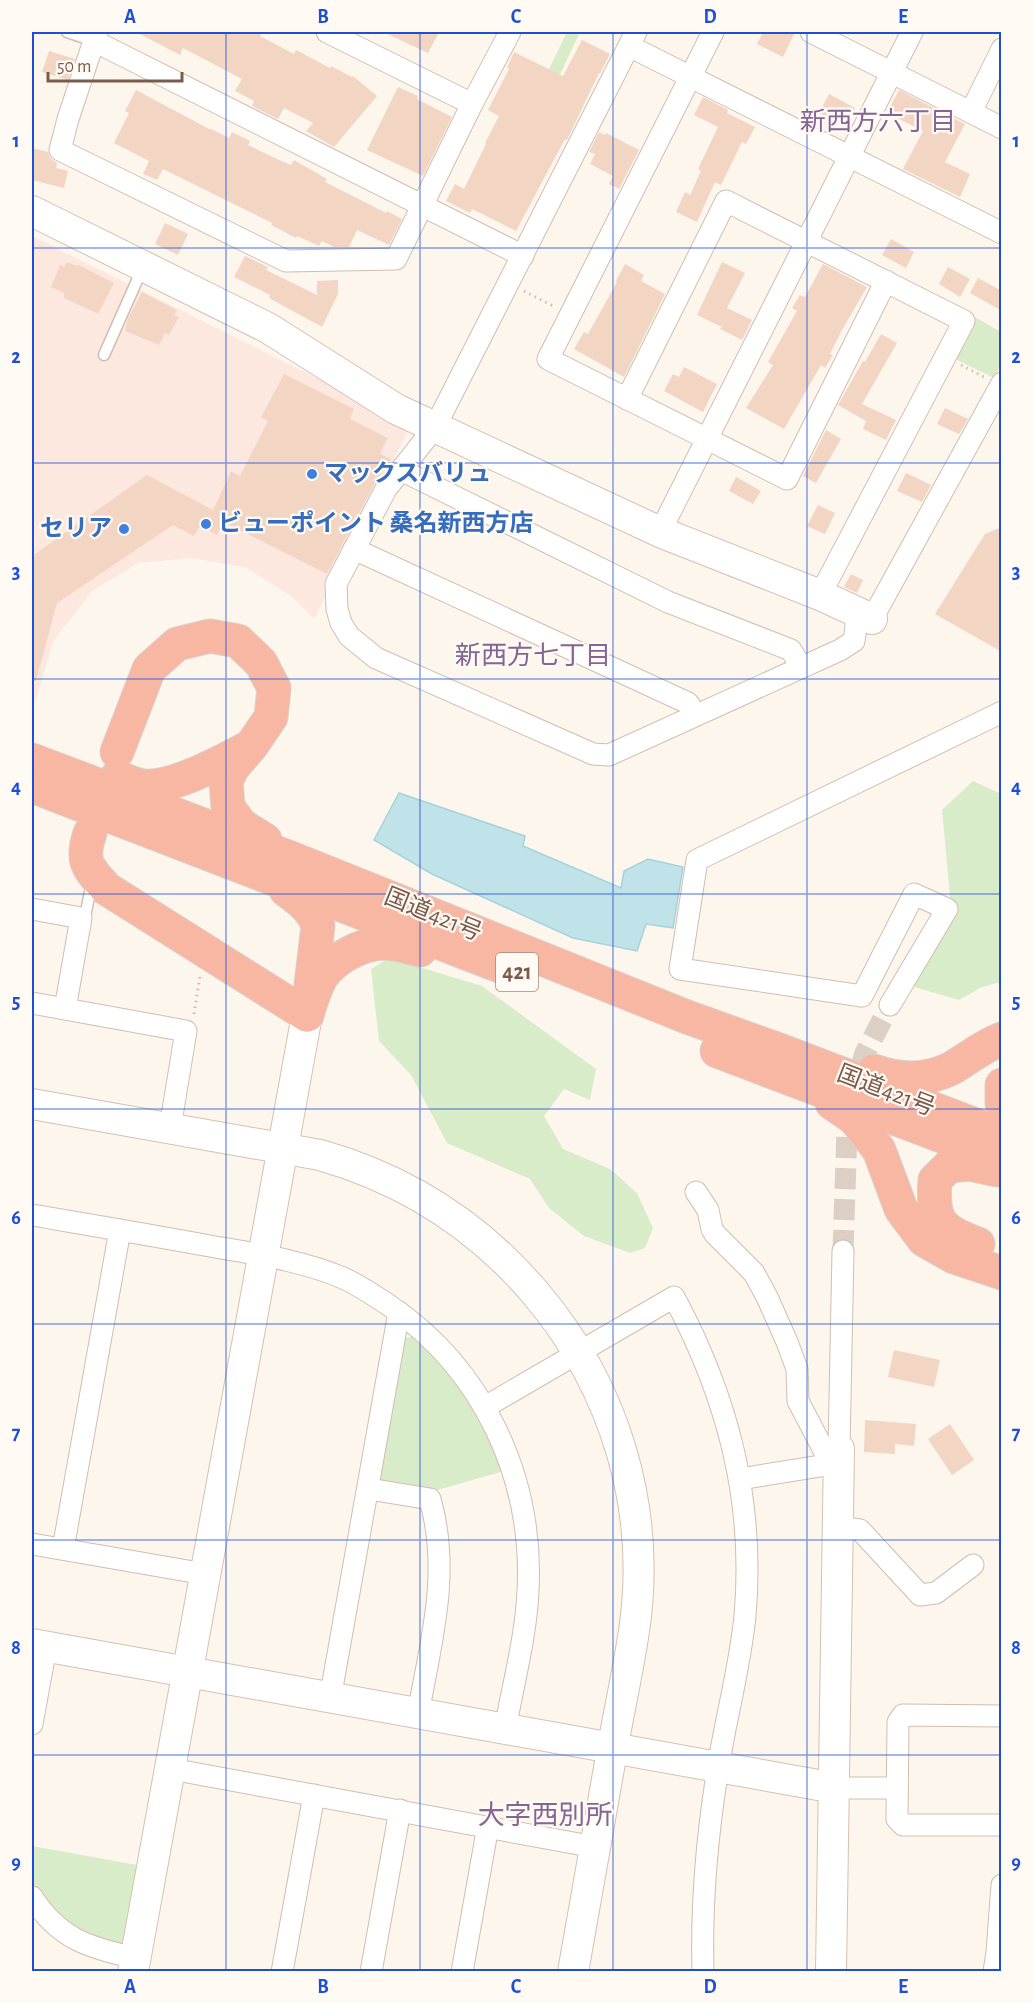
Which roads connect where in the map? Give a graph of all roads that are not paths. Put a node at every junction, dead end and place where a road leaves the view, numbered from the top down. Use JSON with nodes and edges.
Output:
{"nodes":[{"id":1,"x":67,"y":32,"type":"edge"},
{"id":2,"x":327,"y":32,"type":"edge"},
{"id":3,"x":510,"y":32,"type":"edge"},
{"id":4,"x":713,"y":32,"type":"edge"},
{"id":5,"x":811,"y":32,"type":"edge"},
{"id":6,"x":912,"y":32,"type":"edge"},
{"id":7,"x":96,"y":36,"type":"edge"},
{"id":8,"x":632,"y":39,"type":"edge"},
{"id":9,"x":1002,"y":50,"type":"edge"},
{"id":10,"x":892,"y":72,"type":"junction"},
{"id":11,"x":690,"y":77,"type":"junction"},
{"id":12,"x":472,"y":104,"type":"junction"},
{"id":13,"x":971,"y":112,"type":"junction"},
{"id":14,"x":1002,"y":128,"type":"edge"},
{"id":15,"x":849,"y":156,"type":"junction"},
{"id":16,"x":422,"y":206,"type":"junction"},
{"id":17,"x":32,"y":211,"type":"edge"},
{"id":18,"x":1002,"y":233,"type":"edge"},
{"id":19,"x":806,"y":241,"type":"junction"},
{"id":20,"x":523,"y":256,"type":"junction"},
{"id":21,"x":143,"y":267,"type":"junction"},
{"id":22,"x":886,"y":281,"type":"junction"},
{"id":23,"x":104,"y":355,"type":"dead end"},
{"id":24,"x":1001,"y":384,"type":"edge"},
{"id":25,"x":627,"y":399,"type":"junction"},
{"id":26,"x":435,"y":427,"type":"junction"},
{"id":27,"x":707,"y":438,"type":"junction"},
{"id":28,"x":401,"y":470,"type":"junction"},
{"id":29,"x":660,"y":531,"type":"junction"},
{"id":30,"x":354,"y":549,"type":"junction"},
{"id":31,"x":820,"y":595,"type":"junction"},
{"id":32,"x":863,"y":615,"type":"junction"},
{"id":33,"x":801,"y":667,"type":"junction"},
{"id":34,"x":1002,"y":712,"type":"edge"},
{"id":35,"x":696,"y":716,"type":"junction"},
{"id":36,"x":252,"y":746,"type":"junction"},
{"id":37,"x":117,"y":752,"type":"dead end"},
{"id":38,"x":32,"y":758,"type":"edge"},
{"id":39,"x":32,"y":786,"type":"edge"},
{"id":40,"x":90,"y":833,"type":"dead end"},
{"id":41,"x":286,"y":871,"type":"junction"},
{"id":42,"x":90,"y":892,"type":"dead end"},
{"id":43,"x":32,"y":909,"type":"edge"},
{"id":44,"x":81,"y":918,"type":"junction"},
{"id":45,"x":540,"y":981,"type":"junction"},
{"id":46,"x":32,"y":1003,"type":"edge"},
{"id":47,"x":890,"y":1005,"type":"tunnel mouth"},
{"id":48,"x":65,"y":1009,"type":"junction"},
{"id":49,"x":307,"y":1015,"type":"junction"},
{"id":50,"x":1002,"y":1039,"type":"edge"},
{"id":51,"x":782,"y":1051,"type":"junction"},
{"id":52,"x":1002,"y":1085,"type":"edge"},
{"id":53,"x":809,"y":1087,"type":"junction"},
{"id":54,"x":32,"y":1104,"type":"edge"},
{"id":55,"x":1002,"y":1104,"type":"edge"},
{"id":56,"x":170,"y":1128,"type":"junction"},
{"id":57,"x":1002,"y":1135,"type":"edge"},
{"id":58,"x":283,"y":1148,"type":"junction"},
{"id":59,"x":1002,"y":1159,"type":"edge"},
{"id":60,"x":1002,"y":1172,"type":"edge"},
{"id":61,"x":696,"y":1192,"type":"dead end"},
{"id":62,"x":32,"y":1215,"type":"edge"},
{"id":63,"x":120,"y":1230,"type":"junction"},
{"id":64,"x":843,"y":1251,"type":"tunnel mouth"},
{"id":65,"x":1002,"y":1252,"type":"edge"},
{"id":66,"x":263,"y":1256,"type":"junction"},
{"id":67,"x":1002,"y":1273,"type":"edge"},
{"id":68,"x":399,"y":1312,"type":"junction"},
{"id":69,"x":579,"y":1352,"type":"junction"},
{"id":70,"x":485,"y":1407,"type":"junction"},
{"id":71,"x":836,"y":1458,"type":"junction"},
{"id":72,"x":740,"y":1479,"type":"junction"},
{"id":73,"x":369,"y":1489,"type":"junction"},
{"id":74,"x":837,"y":1527,"type":"junction"},
{"id":75,"x":32,"y":1544,"type":"edge"},
{"id":76,"x":63,"y":1549,"type":"junction"},
{"id":77,"x":973,"y":1565,"type":"dead end"},
{"id":78,"x":206,"y":1574,"type":"junction"},
{"id":79,"x":39,"y":1645,"type":"edge"},
{"id":80,"x":189,"y":1673,"type":"junction"},
{"id":81,"x":330,"y":1699,"type":"junction"},
{"id":82,"x":418,"y":1714,"type":"junction"},
{"id":83,"x":1002,"y":1716,"type":"edge"},
{"id":84,"x":32,"y":1724,"type":"edge"},
{"id":85,"x":505,"y":1730,"type":"junction"},
{"id":86,"x":612,"y":1749,"type":"junction"},
{"id":87,"x":718,"y":1767,"type":"junction"},
{"id":88,"x":171,"y":1769,"type":"junction"},
{"id":89,"x":835,"y":1788,"type":"junction"},
{"id":90,"x":897,"y":1788,"type":"junction"},
{"id":91,"x":314,"y":1795,"type":"junction"},
{"id":92,"x":400,"y":1810,"type":"junction"},
{"id":93,"x":1001,"y":1825,"type":"edge"},
{"id":94,"x":488,"y":1826,"type":"junction"},
{"id":95,"x":1002,"y":1836,"type":"edge"},
{"id":96,"x":595,"y":1847,"type":"junction"},
{"id":97,"x":1002,"y":1885,"type":"edge"},
{"id":98,"x":32,"y":1896,"type":"edge"},
{"id":99,"x":135,"y":1965,"type":"edge"},
{"id":100,"x":282,"y":1971,"type":"edge"},
{"id":101,"x":371,"y":1971,"type":"edge"},
{"id":102,"x":462,"y":1971,"type":"edge"},
{"id":103,"x":573,"y":1971,"type":"edge"},
{"id":104,"x":703,"y":1971,"type":"edge"},
{"id":105,"x":831,"y":1971,"type":"edge"},
{"id":106,"x":994,"y":1971,"type":"edge"}],
"edges":[{"from":1,"to":7,"type":"lane"},
{"from":2,"to":12,"type":"street"},
{"from":3,"to":12,"type":"street"},
{"from":4,"to":11,"type":"street"},
{"from":5,"to":10,"type":"street"},
{"from":6,"to":10,"type":"street"},
{"from":7,"to":16,"type":"street"},
{"from":7,"to":16,"type":"street"},
{"from":8,"to":11,"type":"street"},
{"from":8,"to":20,"type":"street"},
{"from":9,"to":13,"type":"street"},
{"from":10,"to":13,"type":"street"},
{"from":10,"to":15,"type":"street"},
{"from":11,"to":15,"type":"street"},
{"from":11,"to":25,"type":"street"},
{"from":12,"to":16,"type":"street"},
{"from":13,"to":14,"type":"street"},
{"from":15,"to":18,"type":"street"},
{"from":15,"to":19,"type":"street"},
{"from":16,"to":20,"type":"street"},
{"from":17,"to":21,"type":"street"},
{"from":19,"to":22,"type":"street"},
{"from":19,"to":25,"type":"street"},
{"from":19,"to":27,"type":"street"},
{"from":20,"to":26,"type":"street"},
{"from":21,"to":23,"type":"lane"},
{"from":21,"to":26,"type":"street"},
{"from":22,"to":27,"type":"street"},
{"from":22,"to":31,"type":"street"},
{"from":24,"to":32,"type":"street"},
{"from":25,"to":27,"type":"street"},
{"from":26,"to":28,"type":"street"},
{"from":26,"to":29,"type":"street"},
{"from":27,"to":29,"type":"street"},
{"from":28,"to":30,"type":"street"},
{"from":28,"to":33,"type":"street"},
{"from":29,"to":31,"type":"street"},
{"from":30,"to":35,"type":"street"},
{"from":30,"to":35,"type":"street"},
{"from":31,"to":32,"type":"street"},
{"from":32,"to":33,"type":"street"},
{"from":33,"to":35,"type":"street"},
{"from":34,"to":47,"type":"street"},
{"from":36,"to":37,"type":"highway"},
{"from":36,"to":38,"type":"highway"},
{"from":36,"to":41,"type":"highway"},
{"from":38,"to":41,"type":"highway","name":"国道421号","number":"421"},
{"from":39,"to":41,"type":"highway","name":"国道421号","number":"421"},
{"from":40,"to":49,"type":"highway"},
{"from":41,"to":45,"type":"highway","name":"国道421号","number":"421"},
{"from":41,"to":49,"type":"highway"},
{"from":41,"to":51,"type":"highway","name":"国道421号","number":"421"},
{"from":42,"to":44,"type":"lane"},
{"from":43,"to":44,"type":"street"},
{"from":44,"to":48,"type":"street"},
{"from":45,"to":49,"type":"highway"},
{"from":45,"to":53,"type":"highway","name":"国道421号","number":"421"},
{"from":46,"to":48,"type":"street"},
{"from":48,"to":56,"type":"street"},
{"from":49,"to":58,"type":"street"},
{"from":50,"to":51,"type":"highway"},
{"from":51,"to":57,"type":"highway","name":"国道421号","number":"421"},
{"from":52,"to":55,"type":"highway"},
{"from":53,"to":59,"type":"highway","name":"国道421号","number":"421"},
{"from":53,"to":67,"type":"highway","number":"421"},
{"from":54,"to":56,"type":"street"},
{"from":56,"to":58,"type":"street"},
{"from":58,"to":66,"type":"street"},
{"from":58,"to":69,"type":"street"},
{"from":60,"to":65,"type":"highway"},
{"from":61,"to":71,"type":"street"},
{"from":62,"to":63,"type":"street"},
{"from":63,"to":66,"type":"street"},
{"from":63,"to":76,"type":"street"},
{"from":64,"to":71,"type":"street"},
{"from":66,"to":68,"type":"street"},
{"from":66,"to":78,"type":"street"},
{"from":68,"to":70,"type":"street"},
{"from":68,"to":73,"type":"street"},
{"from":69,"to":70,"type":"street"},
{"from":69,"to":72,"type":"street"},
{"from":69,"to":86,"type":"street"},
{"from":70,"to":85,"type":"street"},
{"from":71,"to":72,"type":"street"},
{"from":71,"to":74,"type":"street"},
{"from":72,"to":87,"type":"street"},
{"from":73,"to":81,"type":"street"},
{"from":73,"to":82,"type":"street"},
{"from":74,"to":77,"type":"street"},
{"from":74,"to":89,"type":"street"},
{"from":75,"to":76,"type":"street"},
{"from":76,"to":78,"type":"street"},
{"from":78,"to":80,"type":"street"},
{"from":79,"to":80,"type":"street"},
{"from":79,"to":84,"type":"street"},
{"from":80,"to":81,"type":"street"},
{"from":80,"to":88,"type":"street"},
{"from":81,"to":82,"type":"street"},
{"from":82,"to":85,"type":"street"},
{"from":83,"to":90,"type":"street"},
{"from":85,"to":86,"type":"street"},
{"from":86,"to":87,"type":"street"},
{"from":86,"to":96,"type":"street"},
{"from":87,"to":89,"type":"street"},
{"from":87,"to":104,"type":"street"},
{"from":88,"to":91,"type":"street"},
{"from":88,"to":99,"type":"street"},
{"from":89,"to":90,"type":"street"},
{"from":89,"to":105,"type":"street"},
{"from":90,"to":93,"type":"street"},
{"from":91,"to":92,"type":"street"},
{"from":91,"to":100,"type":"street"},
{"from":92,"to":94,"type":"street"},
{"from":92,"to":101,"type":"street"},
{"from":93,"to":95,"type":"street"},
{"from":94,"to":96,"type":"street"},
{"from":94,"to":102,"type":"street"},
{"from":96,"to":103,"type":"street"},
{"from":97,"to":106,"type":"street"},
{"from":98,"to":99,"type":"street"}]}
